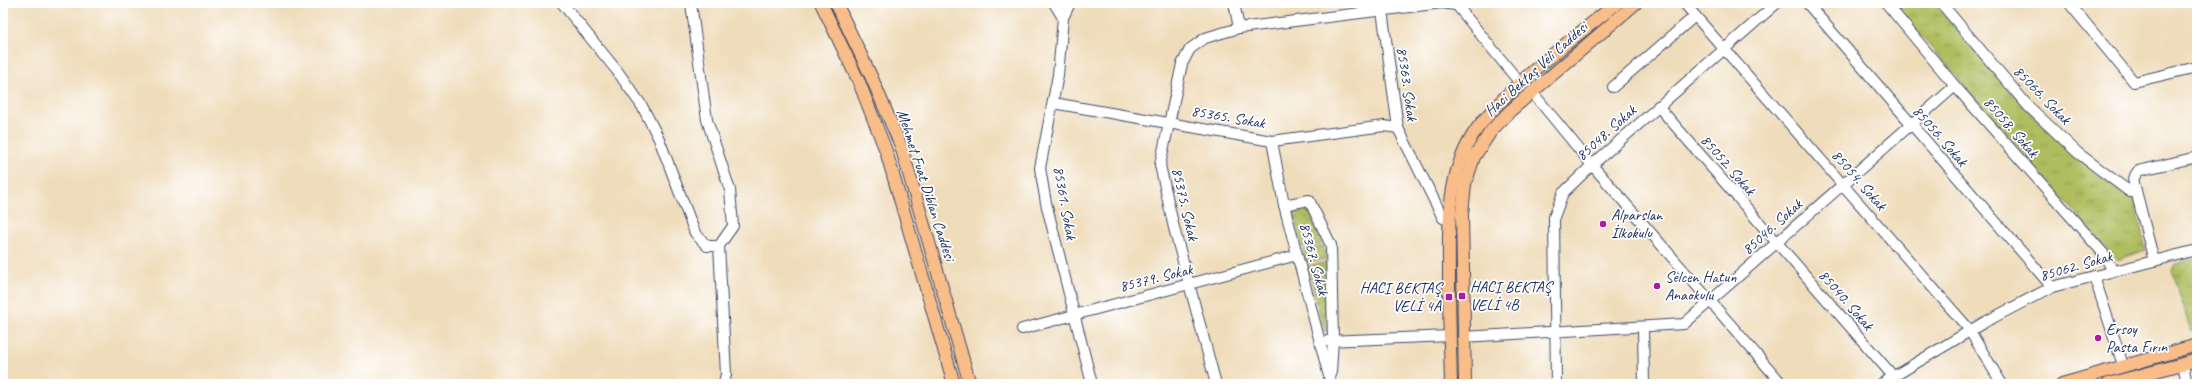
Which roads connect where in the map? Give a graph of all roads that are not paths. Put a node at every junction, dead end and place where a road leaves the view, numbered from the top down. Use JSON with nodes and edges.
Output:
{"nodes":[{"id":1,"x":562,"y":3,"type":"edge"},
{"id":2,"x":690,"y":3,"type":"edge"},
{"id":3,"x":821,"y":3,"type":"edge"},
{"id":4,"x":836,"y":3,"type":"edge"},
{"id":5,"x":1054,"y":3,"type":"edge"},
{"id":6,"x":1070,"y":3,"type":"edge"},
{"id":7,"x":1234,"y":3,"type":"edge"},
{"id":8,"x":1616,"y":3,"type":"edge"},
{"id":9,"x":1636,"y":3,"type":"edge"},
{"id":10,"x":1684,"y":3,"type":"edge"},
{"id":11,"x":1777,"y":3,"type":"edge"},
{"id":12,"x":1807,"y":3,"type":"edge"},
{"id":13,"x":1886,"y":3,"type":"edge"},
{"id":14,"x":1942,"y":3,"type":"edge"},
{"id":15,"x":2069,"y":3,"type":"edge"},
{"id":16,"x":1455,"y":4,"type":"edge"},
{"id":17,"x":1382,"y":10,"type":"junction"},
{"id":18,"x":1695,"y":16,"type":"junction"},
{"id":19,"x":1063,"y":18,"type":"junction"},
{"id":20,"x":1239,"y":28,"type":"junction"},
{"id":21,"x":1725,"y":48,"type":"junction"},
{"id":22,"x":2197,"y":67,"type":"edge"},
{"id":23,"x":1520,"y":84,"type":"junction"},
{"id":24,"x":1955,"y":86,"type":"junction"},
{"id":25,"x":1613,"y":87,"type":"dead end"},
{"id":26,"x":1532,"y":92,"type":"junction"},
{"id":27,"x":1053,"y":103,"type":"junction"},
{"id":28,"x":1658,"y":106,"type":"junction"},
{"id":29,"x":1170,"y":122,"type":"junction"},
{"id":30,"x":1911,"y":125,"type":"junction"},
{"id":31,"x":1398,"y":128,"type":"junction"},
{"id":32,"x":1272,"y":140,"type":"junction"},
{"id":33,"x":2197,"y":157,"type":"edge"},
{"id":34,"x":1592,"y":165,"type":"junction"},
{"id":35,"x":1842,"y":184,"type":"junction"},
{"id":36,"x":2136,"y":191,"type":"junction"},
{"id":37,"x":1284,"y":205,"type":"junction"},
{"id":38,"x":1449,"y":220,"type":"junction"},
{"id":39,"x":1776,"y":244,"type":"junction"},
{"id":40,"x":719,"y":246,"type":"junction"},
{"id":41,"x":2197,"y":250,"type":"edge"},
{"id":42,"x":1297,"y":255,"type":"junction"},
{"id":43,"x":2154,"y":261,"type":"junction"},
{"id":44,"x":2113,"y":271,"type":"junction"},
{"id":45,"x":2094,"y":276,"type":"junction"},
{"id":46,"x":1189,"y":285,"type":"junction"},
{"id":47,"x":2052,"y":287,"type":"junction"},
{"id":48,"x":1711,"y":301,"type":"junction"},
{"id":49,"x":1074,"y":314,"type":"junction"},
{"id":50,"x":1643,"y":327,"type":"junction"},
{"id":51,"x":1022,"y":329,"type":"dead end"},
{"id":52,"x":1971,"y":332,"type":"junction"},
{"id":53,"x":1555,"y":333,"type":"junction"},
{"id":54,"x":1450,"y":336,"type":"junction"},
{"id":55,"x":1464,"y":337,"type":"junction"},
{"id":56,"x":1333,"y":340,"type":"junction"},
{"id":57,"x":1321,"y":341,"type":"junction"},
{"id":58,"x":2197,"y":345,"type":"edge"},
{"id":59,"x":2197,"y":360,"type":"edge"},
{"id":60,"x":2183,"y":364,"type":"junction"},
{"id":61,"x":2123,"y":365,"type":"junction"},
{"id":62,"x":1893,"y":376,"type":"junction"},
{"id":63,"x":1331,"y":383,"type":"edge"},
{"id":64,"x":724,"y":384,"type":"edge"},
{"id":65,"x":954,"y":384,"type":"edge"},
{"id":66,"x":970,"y":384,"type":"edge"},
{"id":67,"x":1092,"y":384,"type":"edge"},
{"id":68,"x":1216,"y":384,"type":"edge"},
{"id":69,"x":1451,"y":384,"type":"edge"},
{"id":70,"x":1465,"y":384,"type":"edge"},
{"id":71,"x":1556,"y":384,"type":"edge"},
{"id":72,"x":1644,"y":384,"type":"edge"},
{"id":73,"x":1782,"y":384,"type":"edge"},
{"id":74,"x":1881,"y":384,"type":"edge"},
{"id":75,"x":2002,"y":384,"type":"edge"},
{"id":76,"x":2062,"y":384,"type":"edge"},
{"id":77,"x":2108,"y":384,"type":"edge"},
{"id":78,"x":2187,"y":384,"type":"edge"}],
"edges":[{"from":1,"to":40,"type":"street"},
{"from":2,"to":40,"type":"street"},
{"from":3,"to":65,"type":"main road","name":"Mehmet Fuat Diblan Caddesi"},
{"from":4,"to":66,"type":"main road","name":"Mehmet Fuat Diblan Caddesi"},
{"from":5,"to":19,"type":"street"},
{"from":6,"to":19,"type":"street","name":"85361. Sokak"},
{"from":7,"to":20,"type":"street"},
{"from":8,"to":23,"type":"main road","name":"Haci Bektaş Veli Caddesi"},
{"from":9,"to":26,"type":"main road","name":"Haci Bektaş Veli Caddesi"},
{"from":10,"to":18,"type":"street","name":"85054. Sokak"},
{"from":11,"to":21,"type":"street","name":"85048. Sokak"},
{"from":12,"to":30,"type":"street","name":"85056. Sokak"},
{"from":13,"to":24,"type":"street","name":"85058. Sokak"},
{"from":14,"to":36,"type":"street","name":"85066. Sokak"},
{"from":15,"to":22,"type":"street"},
{"from":16,"to":17,"type":"street","name":"85375. Sokak"},
{"from":16,"to":23,"type":"street"},
{"from":17,"to":20,"type":"street","name":"85375. Sokak"},
{"from":17,"to":31,"type":"street","name":"85363. Sokak"},
{"from":18,"to":21,"type":"street","name":"85054. Sokak"},
{"from":18,"to":25,"type":"street"},
{"from":19,"to":27,"type":"street","name":"85361. Sokak"},
{"from":20,"to":29,"type":"street","name":"85375. Sokak"},
{"from":21,"to":28,"type":"street","name":"85048. Sokak"},
{"from":21,"to":35,"type":"street","name":"85054. Sokak"},
{"from":23,"to":38,"type":"main road","name":"Haci Bektaş Veli Caddesi"},
{"from":24,"to":30,"type":"street","name":"85046. Sokak"},
{"from":24,"to":44,"type":"street","name":"85058. Sokak"},
{"from":26,"to":34,"type":"street"},
{"from":26,"to":55,"type":"main road","name":"Haci Bektaş Veli Caddesi"},
{"from":27,"to":29,"type":"street","name":"85365. Sokak"},
{"from":27,"to":49,"type":"street","name":"85361. Sokak"},
{"from":28,"to":34,"type":"street","name":"85048. Sokak"},
{"from":28,"to":39,"type":"street","name":"85052. Sokak"},
{"from":29,"to":32,"type":"street","name":"85365. Sokak"},
{"from":29,"to":46,"type":"street","name":"85375. Sokak"},
{"from":30,"to":35,"type":"street","name":"85046. Sokak"},
{"from":30,"to":47,"type":"street","name":"85056. Sokak"},
{"from":31,"to":32,"type":"street","name":"85365. Sokak"},
{"from":31,"to":38,"type":"street","name":"85363. Sokak"},
{"from":32,"to":37,"type":"street","name":"85367. Sokak"},
{"from":33,"to":36,"type":"street"},
{"from":34,"to":48,"type":"street"},
{"from":34,"to":53,"type":"street","name":"85048. Sokak"},
{"from":35,"to":39,"type":"street","name":"85046. Sokak"},
{"from":35,"to":52,"type":"street","name":"85054. Sokak"},
{"from":36,"to":43,"type":"street"},
{"from":37,"to":42,"type":"street","name":"85367. Sokak"},
{"from":37,"to":56,"type":"street"},
{"from":38,"to":54,"type":"main road","name":"Haci Bektaş Veli Caddesi"},
{"from":39,"to":48,"type":"street","name":"85046. Sokak"},
{"from":39,"to":62,"type":"street","name":"85040. Sokak"},
{"from":40,"to":64,"type":"street"},
{"from":41,"to":43,"type":"street","name":"85062. Sokak"},
{"from":42,"to":46,"type":"street","name":"85379. Sokak"},
{"from":42,"to":57,"type":"street","name":"85367. Sokak"},
{"from":43,"to":44,"type":"street","name":"85062. Sokak"},
{"from":44,"to":45,"type":"street","name":"85062. Sokak"},
{"from":45,"to":47,"type":"street","name":"85062. Sokak"},
{"from":45,"to":61,"type":"street"},
{"from":46,"to":49,"type":"street","name":"85379. Sokak"},
{"from":46,"to":68,"type":"street","name":"85375. Sokak"},
{"from":47,"to":52,"type":"street","name":"85062. Sokak"},
{"from":48,"to":50,"type":"street","name":"85046. Sokak"},
{"from":48,"to":73,"type":"street"},
{"from":49,"to":51,"type":"street","name":"85379. Sokak"},
{"from":49,"to":67,"type":"street","name":"85361. Sokak"},
{"from":50,"to":53,"type":"street","name":"85046. Sokak"},
{"from":50,"to":72,"type":"street"},
{"from":52,"to":62,"type":"street","name":"85062. Sokak"},
{"from":52,"to":75,"type":"street","name":"85054. Sokak"},
{"from":53,"to":55,"type":"street","name":"85046. Sokak"},
{"from":53,"to":71,"type":"street","name":"85048. Sokak"},
{"from":54,"to":56,"type":"street"},
{"from":54,"to":69,"type":"main road","name":"Haci Bektaş Veli Caddesi"},
{"from":55,"to":70,"type":"main road","name":"Haci Bektaş Veli Caddesi"},
{"from":56,"to":57,"type":"street"},
{"from":56,"to":63,"type":"street"},
{"from":57,"to":63,"type":"street","name":"85367. Sokak"},
{"from":58,"to":61,"type":"main road"},
{"from":59,"to":60,"type":"main road"},
{"from":60,"to":77,"type":"main road"},
{"from":60,"to":78,"type":"street"},
{"from":61,"to":76,"type":"main road"},
{"from":62,"to":74,"type":"street","name":"85062. Sokak"}]}
